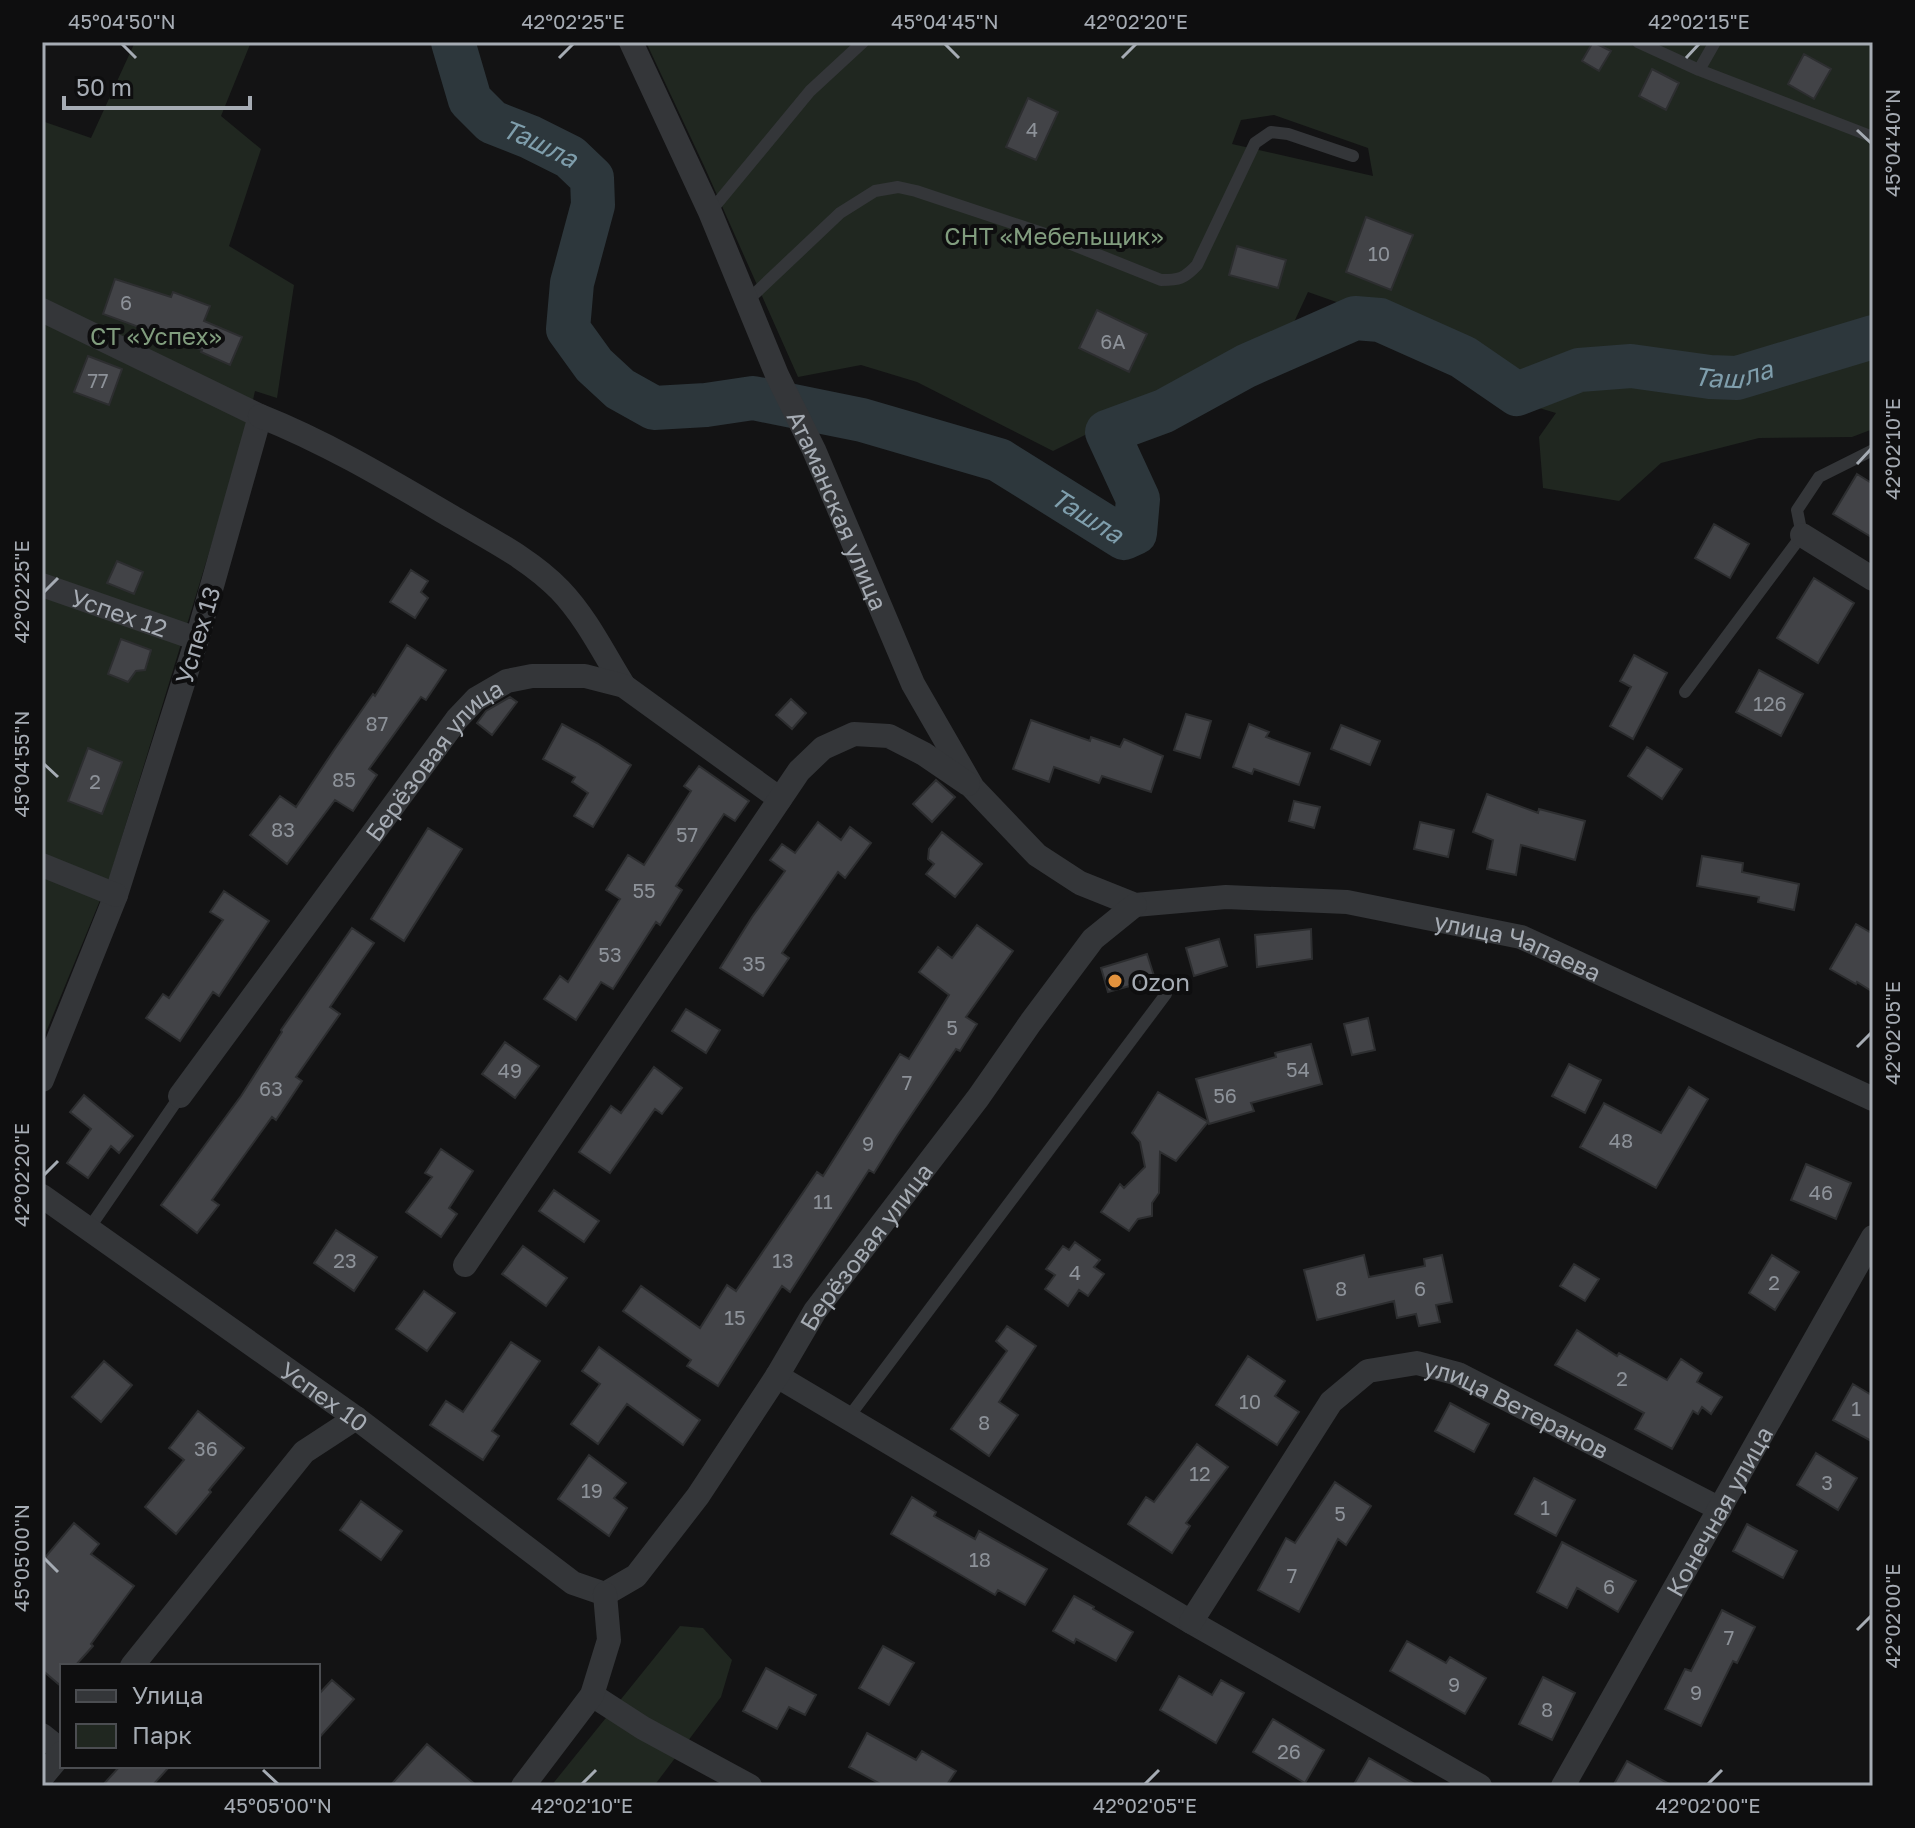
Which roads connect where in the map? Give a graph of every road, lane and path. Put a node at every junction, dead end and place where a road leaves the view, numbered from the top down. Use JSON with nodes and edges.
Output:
{"nodes":[{"id":1,"x":631,"y":42,"type":"edge"},
{"id":2,"x":863,"y":42,"type":"edge"},
{"id":3,"x":1638,"y":42,"type":"edge"},
{"id":4,"x":1715,"y":42,"type":"edge"},
{"id":5,"x":1699,"y":70,"type":"junction"},
{"id":6,"x":1873,"y":137,"type":"edge"},
{"id":7,"x":1353,"y":156,"type":"dead end"},
{"id":8,"x":710,"y":212,"type":"junction"},
{"id":9,"x":747,"y":301,"type":"junction"},
{"id":10,"x":42,"y":310,"type":"edge"},
{"id":11,"x":260,"y":416,"type":"junction"},
{"id":12,"x":1873,"y":450,"type":"edge"},
{"id":13,"x":1802,"y":535,"type":"junction"},
{"id":14,"x":1873,"y":579,"type":"edge"},
{"id":15,"x":42,"y":585,"type":"edge"},
{"id":16,"x":197,"y":639,"type":"junction"},
{"id":17,"x":624,"y":686,"type":"junction"},
{"id":18,"x":1685,"y":692,"type":"dead end"},
{"id":19,"x":973,"y":788,"type":"junction"},
{"id":20,"x":780,"y":799,"type":"junction"},
{"id":21,"x":42,"y":865,"type":"edge"},
{"id":22,"x":116,"y":895,"type":"junction"},
{"id":23,"x":1135,"y":905,"type":"junction"},
{"id":24,"x":1166,"y":994,"type":"dead end"},
{"id":25,"x":42,"y":1080,"type":"edge"},
{"id":26,"x":180,"y":1096,"type":"joint"},
{"id":27,"x":1873,"y":1099,"type":"edge"},
{"id":28,"x":42,"y":1196,"type":"edge"},
{"id":29,"x":88,"y":1230,"type":"junction"},
{"id":30,"x":1873,"y":1237,"type":"edge"},
{"id":31,"x":465,"y":1265,"type":"dead end"},
{"id":32,"x":777,"y":1376,"type":"junction"},
{"id":33,"x":356,"y":1418,"type":"junction"},
{"id":34,"x":848,"y":1418,"type":"junction"},
{"id":35,"x":1720,"y":1509,"type":"junction"},
{"id":36,"x":605,"y":1594,"type":"junction"},
{"id":37,"x":1191,"y":1622,"type":"junction"},
{"id":38,"x":134,"y":1664,"type":"edge"},
{"id":39,"x":592,"y":1695,"type":"junction"},
{"id":40,"x":42,"y":1735,"type":"edge"},
{"id":41,"x":60,"y":1750,"type":"edge"},
{"id":42,"x":60,"y":1754,"type":"edge"},
{"id":43,"x":42,"y":1777,"type":"edge"},
{"id":44,"x":523,"y":1786,"type":"edge"},
{"id":45,"x":750,"y":1786,"type":"edge"},
{"id":46,"x":1480,"y":1786,"type":"edge"},
{"id":47,"x":1563,"y":1786,"type":"edge"}],
"edges":[{"from":1,"to":8,"type":"street","name":"Атаманская улица"},
{"from":2,"to":8,"type":"lane"},
{"from":3,"to":5,"type":"lane"},
{"from":4,"to":5,"type":"lane"},
{"from":5,"to":6,"type":"lane"},
{"from":7,"to":9,"type":"lane"},
{"from":8,"to":9,"type":"street","name":"Атаманская улица"},
{"from":9,"to":19,"type":"street","name":"Атаманская улица"},
{"from":10,"to":11,"type":"street"},
{"from":11,"to":16,"type":"street","name":"Успех 13"},
{"from":11,"to":17,"type":"street"},
{"from":12,"to":13,"type":"lane"},
{"from":13,"to":14,"type":"street"},
{"from":13,"to":18,"type":"lane"},
{"from":15,"to":16,"type":"street","name":"Успех 12"},
{"from":16,"to":22,"type":"street","name":"Успех 13"},
{"from":17,"to":20,"type":"street","name":"Берёзовая улица"},
{"from":17,"to":26,"type":"street","name":"Берёзовая улица"},
{"from":19,"to":20,"type":"street"},
{"from":19,"to":23,"type":"street","name":"Атаманская улица"},
{"from":20,"to":31,"type":"street"},
{"from":21,"to":22,"type":"street"},
{"from":22,"to":25,"type":"street","name":"Успех 13"},
{"from":23,"to":27,"type":"street","name":"улица Чапаева"},
{"from":23,"to":32,"type":"street","name":"Берёзовая улица"},
{"from":24,"to":34,"type":"lane"},
{"from":26,"to":29,"type":"lane"},
{"from":28,"to":29,"type":"street","name":"Успех 10"},
{"from":29,"to":33,"type":"street","name":"Успех 10"},
{"from":30,"to":35,"type":"street","name":"Конечная улица"},
{"from":32,"to":34,"type":"street"},
{"from":32,"to":36,"type":"street","name":"Берёзовая улица"},
{"from":33,"to":36,"type":"street","name":"Успех 10"},
{"from":33,"to":38,"type":"street"},
{"from":34,"to":37,"type":"street"},
{"from":35,"to":37,"type":"street","name":"улица Ветеранов"},
{"from":35,"to":47,"type":"street","name":"Конечная улица"},
{"from":36,"to":39,"type":"street"},
{"from":37,"to":46,"type":"street"},
{"from":39,"to":44,"type":"street"},
{"from":39,"to":45,"type":"street"},
{"from":40,"to":41,"type":"street"},
{"from":42,"to":43,"type":"street"}]}
